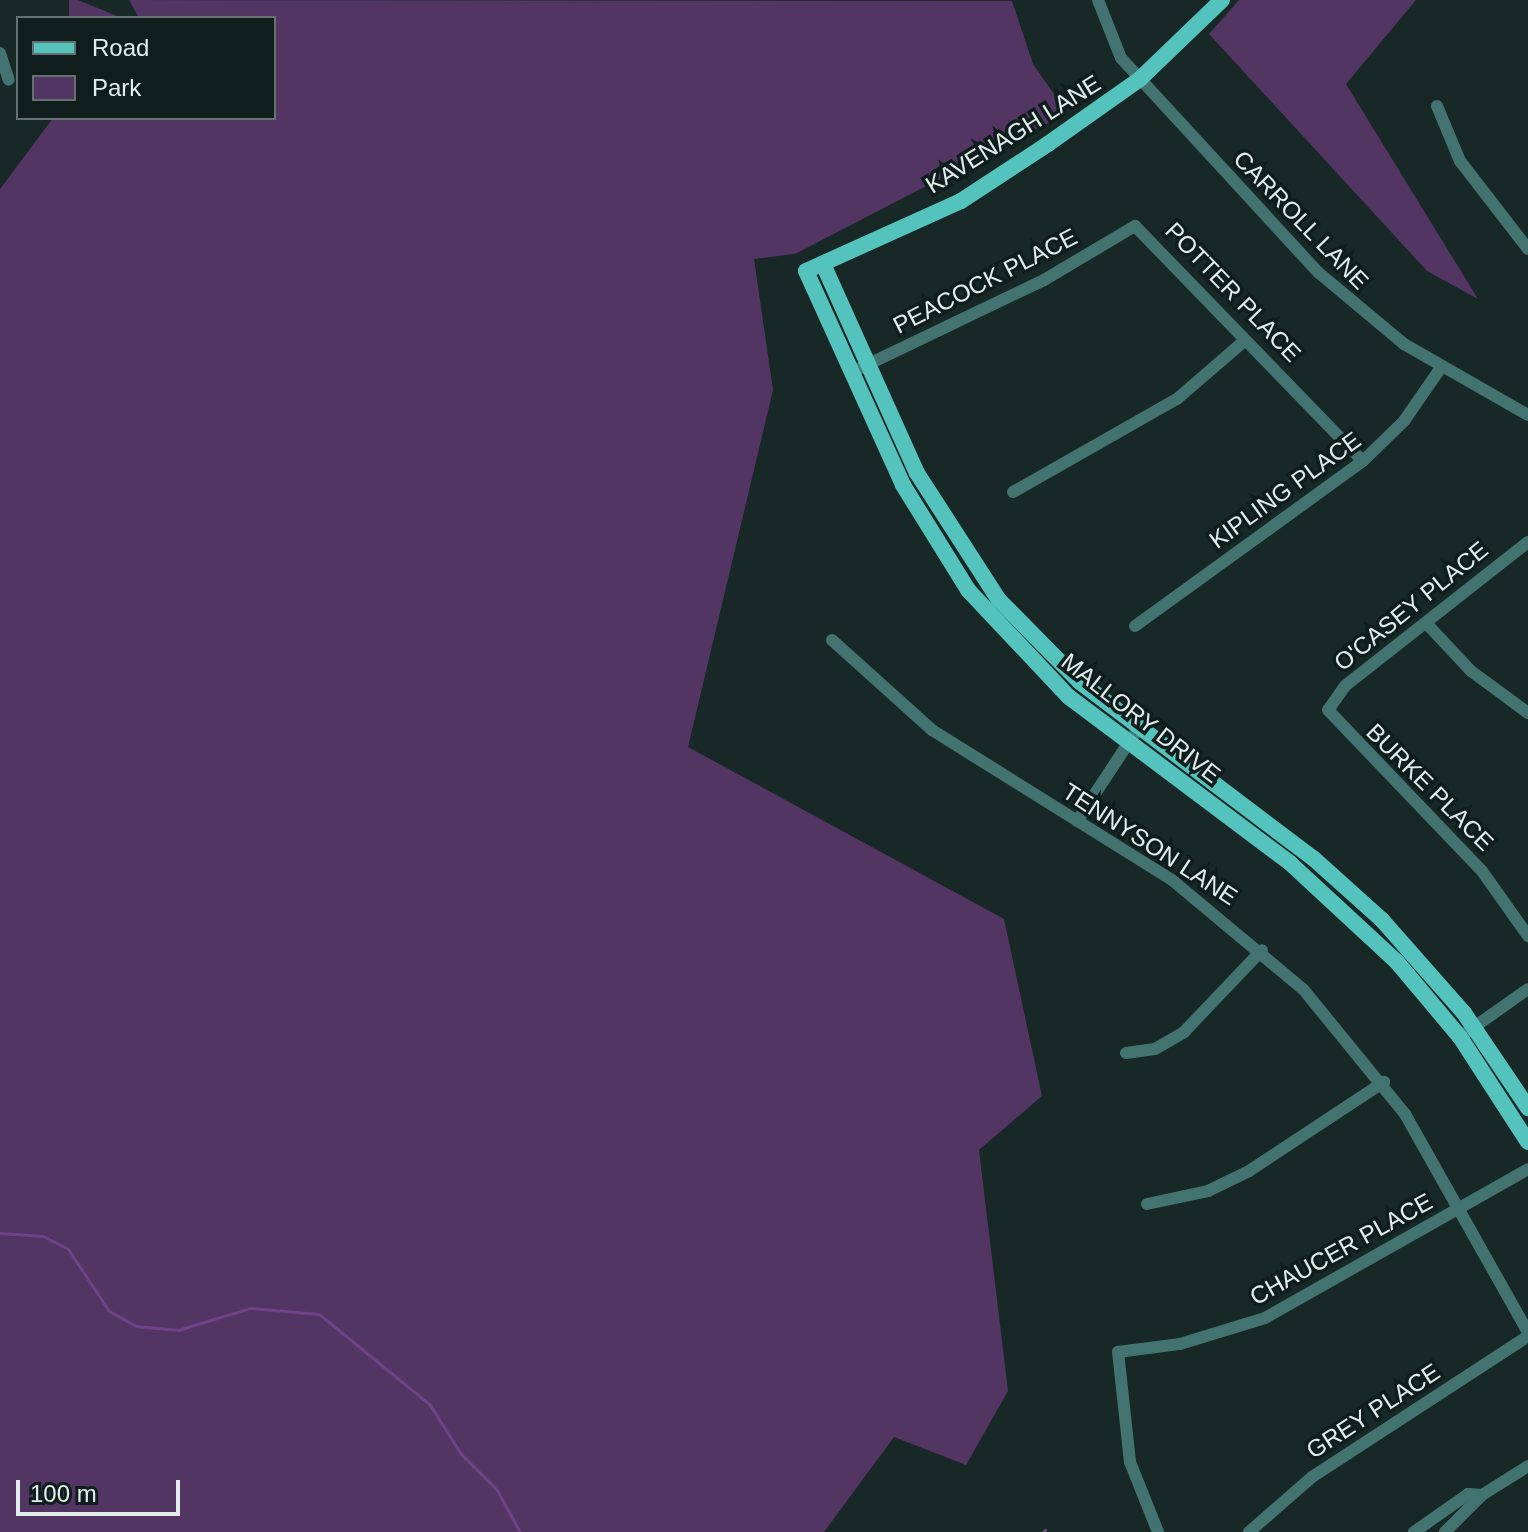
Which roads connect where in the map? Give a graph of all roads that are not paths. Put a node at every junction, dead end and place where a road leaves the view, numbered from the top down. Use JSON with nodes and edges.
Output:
{"nodes":[{"id":1,"x":1098,"y":0,"type":"edge"},
{"id":2,"x":1222,"y":0,"type":"edge"},
{"id":3,"x":0,"y":53,"type":"edge"},
{"id":4,"x":1140,"y":79,"type":"junction"},
{"id":5,"x":9,"y":80,"type":"dead end"},
{"id":6,"x":1437,"y":106,"type":"dead end"},
{"id":7,"x":1135,"y":226,"type":"joint"},
{"id":8,"x":1528,"y":249,"type":"edge"},
{"id":9,"x":823,"y":264,"type":"junction"},
{"id":10,"x":806,"y":271,"type":"joint"},
{"id":11,"x":1243,"y":342,"type":"junction"},
{"id":12,"x":868,"y":365,"type":"junction"},
{"id":13,"x":1440,"y":369,"type":"junction"},
{"id":14,"x":852,"y":372,"type":"junction"},
{"id":15,"x":1528,"y":415,"type":"edge"},
{"id":16,"x":1363,"y":461,"type":"junction"},
{"id":17,"x":1013,"y":492,"type":"dead end"},
{"id":18,"x":1528,"y":542,"type":"edge"},
{"id":19,"x":1427,"y":624,"type":"junction"},
{"id":20,"x":1135,"y":626,"type":"dead end"},
{"id":21,"x":832,"y":640,"type":"dead end"},
{"id":22,"x":1328,"y":710,"type":"joint"},
{"id":23,"x":1528,"y":713,"type":"edge"},
{"id":24,"x":1139,"y":727,"type":"junction"},
{"id":25,"x":1129,"y":743,"type":"junction"},
{"id":26,"x":1077,"y":821,"type":"junction"},
{"id":27,"x":1528,"y":936,"type":"edge"},
{"id":28,"x":1262,"y":950,"type":"junction"},
{"id":29,"x":1528,"y":989,"type":"edge"},
{"id":30,"x":1467,"y":1032,"type":"junction"},
{"id":31,"x":1126,"y":1053,"type":"dead end"},
{"id":32,"x":1384,"y":1082,"type":"junction"},
{"id":33,"x":1528,"y":1108,"type":"edge"},
{"id":34,"x":1528,"y":1142,"type":"edge"},
{"id":35,"x":1528,"y":1169,"type":"edge"},
{"id":36,"x":1147,"y":1204,"type":"dead end"},
{"id":37,"x":1461,"y":1207,"type":"junction"},
{"id":38,"x":1528,"y":1334,"type":"edge"},
{"id":39,"x":1528,"y":1466,"type":"edge"},
{"id":40,"x":1482,"y":1495,"type":"junction"},
{"id":41,"x":1158,"y":1532,"type":"edge"},
{"id":42,"x":1249,"y":1532,"type":"edge"},
{"id":43,"x":1414,"y":1532,"type":"edge"},
{"id":44,"x":1445,"y":1532,"type":"edge"}],
"edges":[{"from":1,"to":4,"type":"street","name":"CARROLL LANE"},
{"from":2,"to":4,"type":"main road","name":"KAVENAGH LANE"},
{"from":3,"to":5,"type":"street"},
{"from":4,"to":9,"type":"main road","name":"KAVENAGH LANE"},
{"from":4,"to":13,"type":"street","name":"CARROLL LANE"},
{"from":6,"to":8,"type":"street"},
{"from":7,"to":11,"type":"street","name":"POTTER PLACE"},
{"from":7,"to":12,"type":"street","name":"PEACOCK PLACE"},
{"from":9,"to":10,"type":"main road","name":"KAVENAGH LANE"},
{"from":9,"to":12,"type":"main road"},
{"from":10,"to":14,"type":"main road","name":"MALLORY DRIVE"},
{"from":11,"to":16,"type":"street","name":"POTTER PLACE"},
{"from":11,"to":17,"type":"street"},
{"from":12,"to":14,"type":"street","name":"PEACOCK PLACE"},
{"from":12,"to":24,"type":"main road"},
{"from":13,"to":15,"type":"street","name":"CARROLL LANE"},
{"from":13,"to":16,"type":"street","name":"KIPLING PLACE"},
{"from":14,"to":25,"type":"main road","name":"MALLORY DRIVE"},
{"from":16,"to":20,"type":"street","name":"KIPLING PLACE"},
{"from":18,"to":19,"type":"street","name":"O'CASEY PLACE"},
{"from":19,"to":22,"type":"street","name":"O'CASEY PLACE"},
{"from":19,"to":23,"type":"street"},
{"from":21,"to":26,"type":"street","name":"TENNYSON LANE"},
{"from":22,"to":27,"type":"street","name":"BURKE PLACE"},
{"from":24,"to":25,"type":"street"},
{"from":24,"to":30,"type":"main road"},
{"from":25,"to":26,"type":"street"},
{"from":25,"to":30,"type":"main road","name":"MALLORY DRIVE"},
{"from":26,"to":28,"type":"street","name":"TENNYSON LANE"},
{"from":28,"to":31,"type":"street"},
{"from":28,"to":32,"type":"street","name":"TENNYSON LANE"},
{"from":29,"to":30,"type":"street"},
{"from":30,"to":33,"type":"main road"},
{"from":30,"to":34,"type":"main road","name":"MALLORY DRIVE"},
{"from":32,"to":36,"type":"street"},
{"from":32,"to":37,"type":"street","name":"TENNYSON LANE"},
{"from":35,"to":37,"type":"street","name":"CHAUCER PLACE"},
{"from":37,"to":38,"type":"street","name":"TENNYSON LANE"},
{"from":37,"to":41,"type":"street","name":"CHAUCER PLACE"},
{"from":38,"to":42,"type":"street","name":"GREY PLACE"},
{"from":39,"to":40,"type":"street"},
{"from":40,"to":43,"type":"street"},
{"from":40,"to":44,"type":"street"}]}
